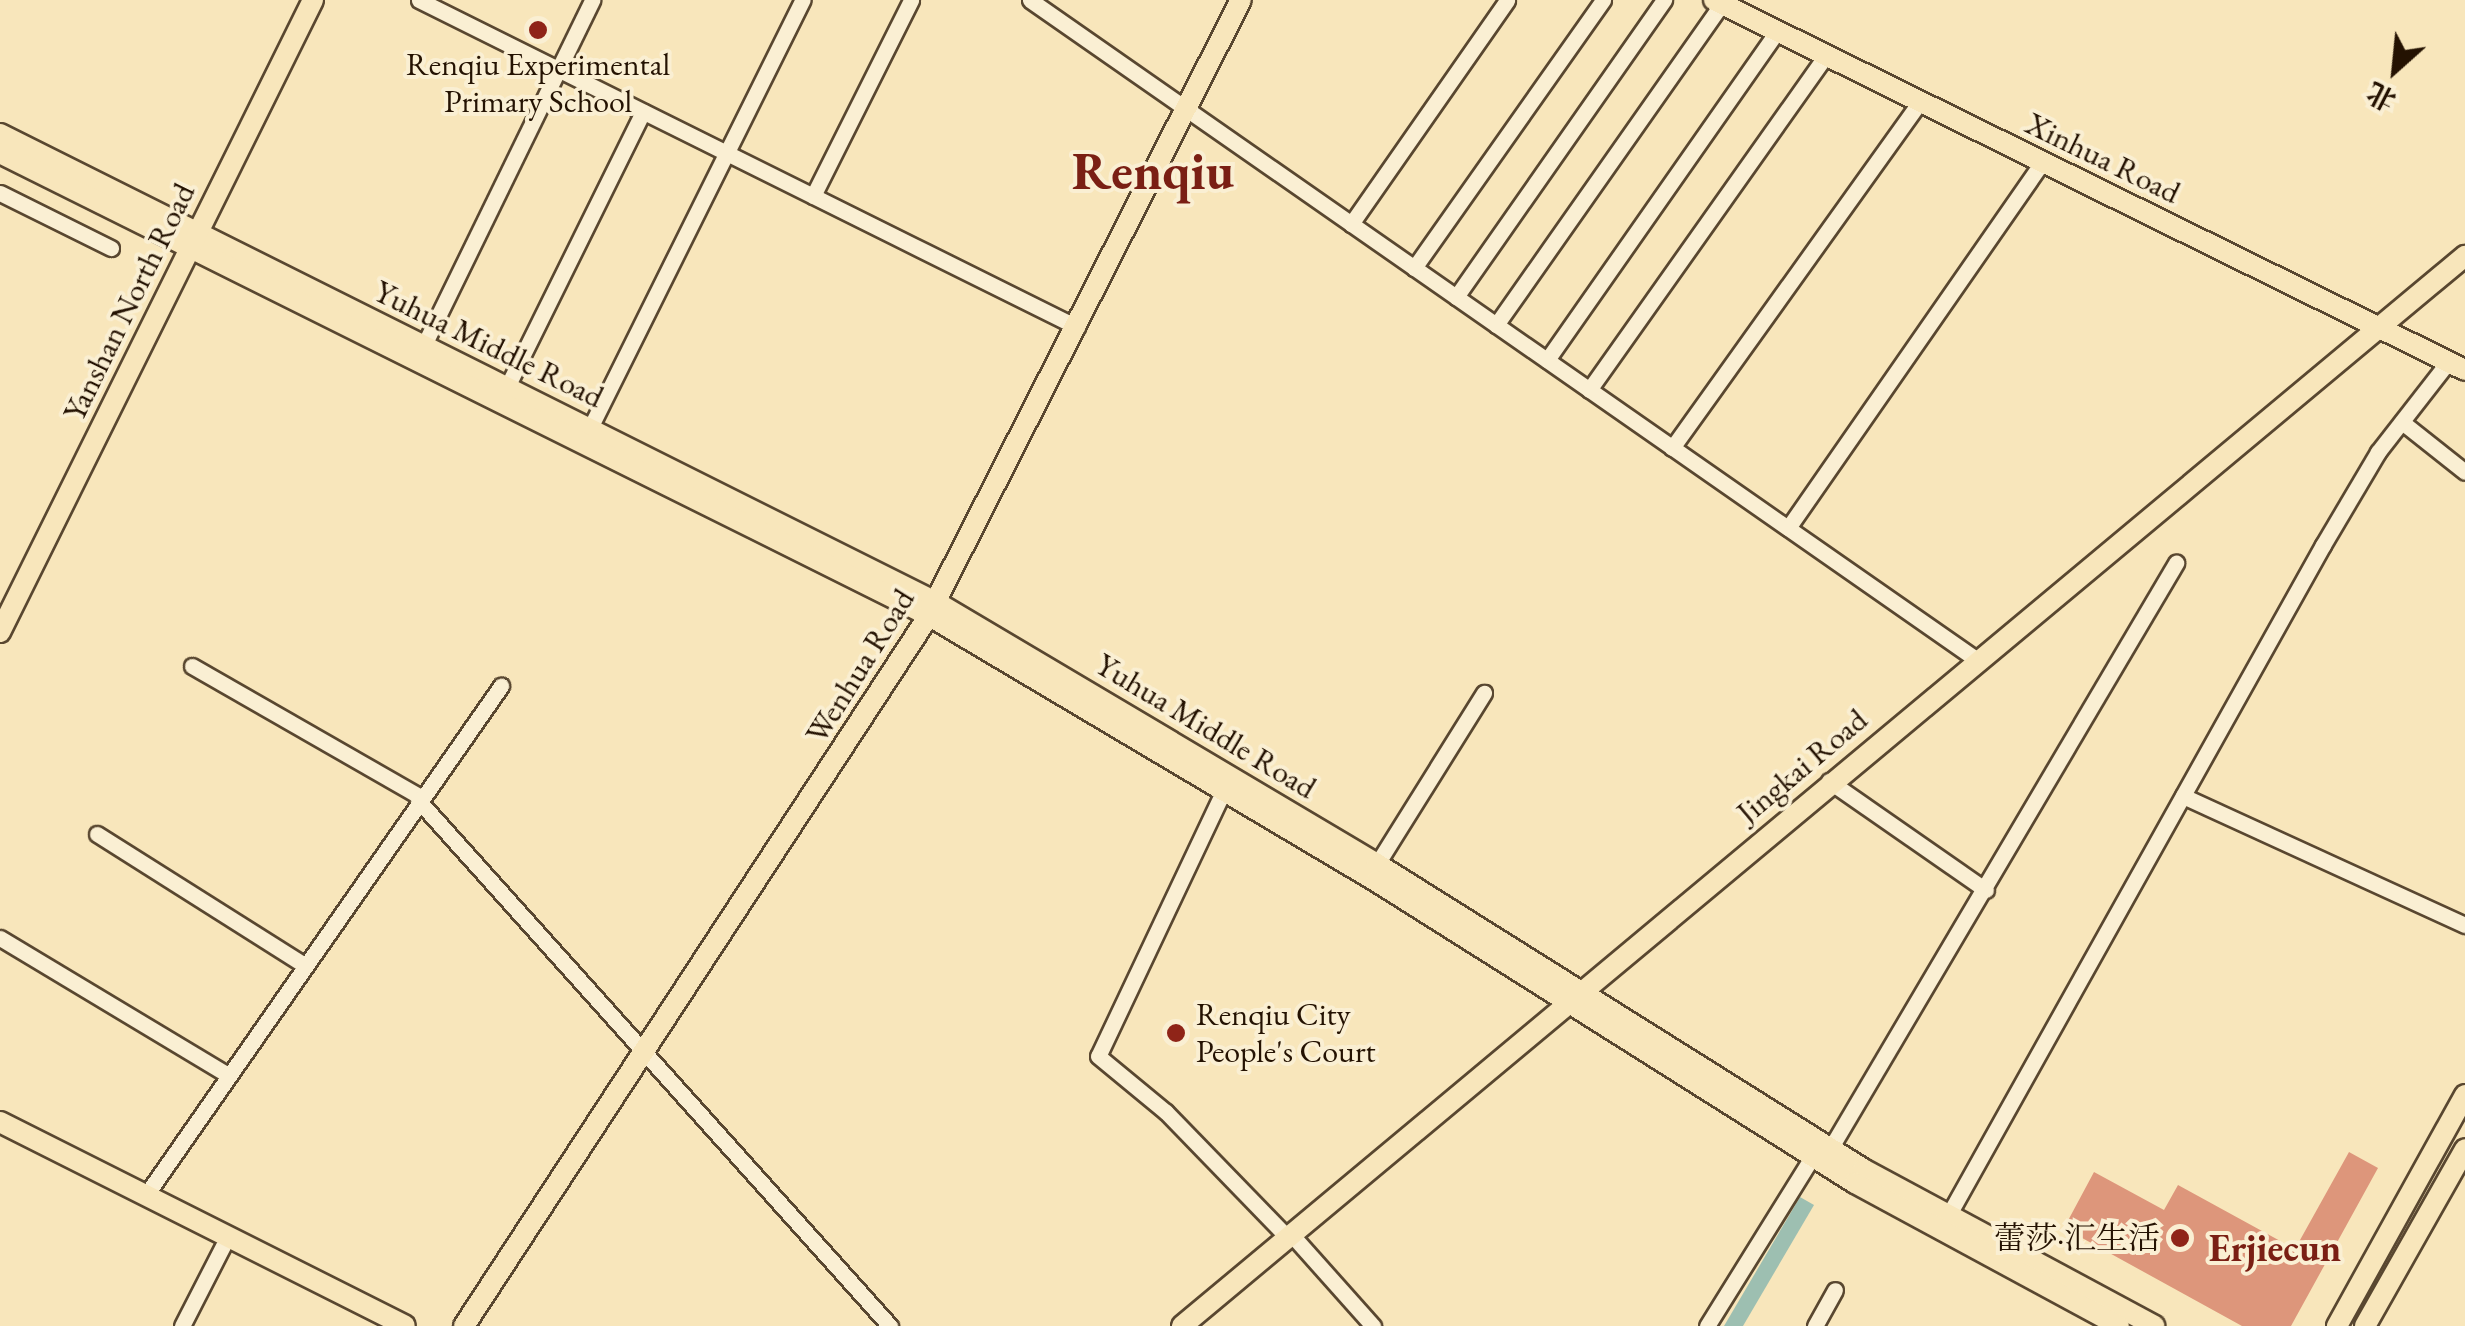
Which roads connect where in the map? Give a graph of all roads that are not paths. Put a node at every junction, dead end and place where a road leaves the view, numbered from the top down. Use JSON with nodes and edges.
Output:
{"nodes":[{"id":1,"x":299,"y":0,"type":"edge"},
{"id":2,"x":313,"y":0,"type":"edge"},
{"id":3,"x":419,"y":0,"type":"edge"},
{"id":4,"x":592,"y":0,"type":"edge"},
{"id":5,"x":802,"y":0,"type":"edge"},
{"id":6,"x":912,"y":0,"type":"edge"},
{"id":7,"x":1030,"y":0,"type":"edge"},
{"id":8,"x":1240,"y":0,"type":"edge"},
{"id":9,"x":1507,"y":0,"type":"edge"},
{"id":10,"x":1603,"y":0,"type":"edge"},
{"id":11,"x":1664,"y":0,"type":"edge"},
{"id":12,"x":1718,"y":2,"type":"edge"},
{"id":13,"x":1778,"y":31,"type":"junction"},
{"id":14,"x":1826,"y":55,"type":"junction"},
{"id":15,"x":558,"y":70,"type":"junction"},
{"id":16,"x":1920,"y":102,"type":"junction"},
{"id":17,"x":1186,"y":109,"type":"junction"},
{"id":18,"x":643,"y":112,"type":"junction"},
{"id":19,"x":0,"y":134,"type":"edge"},
{"id":20,"x":0,"y":152,"type":"edge"},
{"id":21,"x":726,"y":153,"type":"junction"},
{"id":22,"x":2042,"y":162,"type":"junction"},
{"id":23,"x":0,"y":193,"type":"edge"},
{"id":24,"x":813,"y":196,"type":"junction"},
{"id":25,"x":1351,"y":224,"type":"junction"},
{"id":26,"x":188,"y":237,"type":"junction"},
{"id":27,"x":110,"y":248,"type":"dead end"},
{"id":28,"x":2465,"y":256,"type":"edge"},
{"id":29,"x":1414,"y":268,"type":"junction"},
{"id":30,"x":1456,"y":297,"type":"junction"},
{"id":31,"x":1496,"y":325,"type":"junction"},
{"id":32,"x":1077,"y":327,"type":"junction"},
{"id":33,"x":2379,"y":328,"type":"junction"},
{"id":34,"x":424,"y":346,"type":"junction"},
{"id":35,"x":1547,"y":360,"type":"junction"},
{"id":36,"x":2456,"y":366,"type":"edge"},
{"id":37,"x":507,"y":387,"type":"junction"},
{"id":38,"x":1589,"y":390,"type":"junction"},
{"id":39,"x":2402,"y":422,"type":"junction"},
{"id":40,"x":590,"y":428,"type":"junction"},
{"id":41,"x":1672,"y":448,"type":"junction"},
{"id":42,"x":2465,"y":472,"type":"edge"},
{"id":43,"x":1788,"y":528,"type":"junction"},
{"id":44,"x":2176,"y":563,"type":"dead end"},
{"id":45,"x":0,"y":604,"type":"edge"},
{"id":46,"x":932,"y":609,"type":"junction"},
{"id":47,"x":0,"y":632,"type":"edge"},
{"id":48,"x":1978,"y":660,"type":"junction"},
{"id":49,"x":192,"y":666,"type":"dead end"},
{"id":50,"x":500,"y":686,"type":"dead end"},
{"id":51,"x":1484,"y":693,"type":"dead end"},
{"id":52,"x":1829,"y":781,"type":"junction"},
{"id":53,"x":1224,"y":790,"type":"junction"},
{"id":54,"x":2183,"y":796,"type":"junction"},
{"id":55,"x":420,"y":798,"type":"junction"},
{"id":56,"x":97,"y":834,"type":"dead end"},
{"id":57,"x":1377,"y":864,"type":"junction"},
{"id":58,"x":1986,"y":890,"type":"junction"},
{"id":59,"x":2465,"y":925,"type":"edge"},
{"id":60,"x":0,"y":938,"type":"edge"},
{"id":61,"x":304,"y":966,"type":"junction"},
{"id":62,"x":1574,"y":1000,"type":"junction"},
{"id":63,"x":648,"y":1049,"type":"junction"},
{"id":64,"x":228,"y":1075,"type":"junction"},
{"id":65,"x":2465,"y":1096,"type":"edge"},
{"id":66,"x":0,"y":1122,"type":"edge"},
{"id":67,"x":0,"y":1137,"type":"edge"},
{"id":68,"x":2465,"y":1149,"type":"edge"},
{"id":69,"x":1821,"y":1153,"type":"junction"},
{"id":70,"x":146,"y":1194,"type":"junction"},
{"id":71,"x":1948,"y":1216,"type":"junction"},
{"id":72,"x":1290,"y":1237,"type":"junction"},
{"id":73,"x":222,"y":1246,"type":"junction"},
{"id":74,"x":1835,"y":1290,"type":"dead end"},
{"id":75,"x":182,"y":1326,"type":"edge"},
{"id":76,"x":388,"y":1326,"type":"edge"},
{"id":77,"x":405,"y":1326,"type":"edge"},
{"id":78,"x":464,"y":1326,"type":"edge"},
{"id":79,"x":890,"y":1326,"type":"edge"},
{"id":80,"x":1182,"y":1326,"type":"edge"},
{"id":81,"x":1373,"y":1326,"type":"edge"},
{"id":82,"x":1707,"y":1326,"type":"edge"},
{"id":83,"x":1814,"y":1326,"type":"edge"},
{"id":84,"x":2120,"y":1326,"type":"edge"},
{"id":85,"x":2154,"y":1326,"type":"edge"},
{"id":86,"x":2337,"y":1326,"type":"edge"},
{"id":87,"x":2365,"y":1326,"type":"edge"}],
"edges":[{"from":1,"to":26,"type":"main road","name":"Yanshan North Road"},
{"from":2,"to":26,"type":"main road","name":"Yanshan North Road"},
{"from":3,"to":15,"type":"street"},
{"from":4,"to":15,"type":"street"},
{"from":5,"to":21,"type":"street"},
{"from":6,"to":24,"type":"street"},
{"from":7,"to":17,"type":"street"},
{"from":8,"to":17,"type":"main road","name":"Wenhua Road"},
{"from":9,"to":25,"type":"street"},
{"from":10,"to":29,"type":"street"},
{"from":11,"to":30,"type":"street"},
{"from":12,"to":13,"type":"main road","name":"Xinhua Road"},
{"from":12,"to":31,"type":"street"},
{"from":13,"to":14,"type":"main road","name":"Xinhua Road"},
{"from":13,"to":35,"type":"street"},
{"from":14,"to":16,"type":"main road","name":"Xinhua Road"},
{"from":14,"to":38,"type":"street"},
{"from":15,"to":18,"type":"street"},
{"from":15,"to":34,"type":"street"},
{"from":16,"to":22,"type":"main road","name":"Xinhua Road"},
{"from":16,"to":41,"type":"street"},
{"from":17,"to":25,"type":"street"},
{"from":17,"to":32,"type":"main road","name":"Wenhua Road"},
{"from":18,"to":21,"type":"street"},
{"from":18,"to":37,"type":"street"},
{"from":19,"to":26,"type":"main road"},
{"from":20,"to":26,"type":"main road"},
{"from":21,"to":24,"type":"street"},
{"from":21,"to":40,"type":"street"},
{"from":22,"to":33,"type":"main road","name":"Xinhua Road"},
{"from":22,"to":43,"type":"street"},
{"from":23,"to":27,"type":"street"},
{"from":24,"to":32,"type":"street"},
{"from":25,"to":29,"type":"street"},
{"from":26,"to":34,"type":"main road","name":"Yuhua Middle Road"},
{"from":26,"to":45,"type":"main road","name":"Yanshan North Road"},
{"from":26,"to":46,"type":"main road","name":"Yuhua Middle Road"},
{"from":26,"to":47,"type":"main road","name":"Yanshan North Road"},
{"from":28,"to":33,"type":"main road","name":"Jingkai Road"},
{"from":29,"to":30,"type":"street"},
{"from":30,"to":31,"type":"street"},
{"from":31,"to":35,"type":"street"},
{"from":32,"to":46,"type":"main road","name":"Wenhua Road"},
{"from":33,"to":36,"type":"main road","name":"Xinhua Road"},
{"from":33,"to":48,"type":"main road","name":"Jingkai Road"},
{"from":34,"to":37,"type":"main road","name":"Yuhua Middle Road"},
{"from":35,"to":38,"type":"street"},
{"from":36,"to":39,"type":"street"},
{"from":37,"to":40,"type":"main road","name":"Yuhua Middle Road"},
{"from":38,"to":41,"type":"street"},
{"from":39,"to":42,"type":"street"},
{"from":39,"to":54,"type":"street"},
{"from":40,"to":46,"type":"main road","name":"Yuhua Middle Road"},
{"from":41,"to":43,"type":"street"},
{"from":43,"to":48,"type":"street"},
{"from":44,"to":58,"type":"street"},
{"from":46,"to":53,"type":"main road","name":"Yuhua Middle Road"},
{"from":46,"to":57,"type":"main road","name":"Yuhua Middle Road"},
{"from":46,"to":63,"type":"main road","name":"Wenhua Road"},
{"from":48,"to":52,"type":"main road","name":"Jingkai Road"},
{"from":49,"to":55,"type":"street"},
{"from":50,"to":55,"type":"street"},
{"from":51,"to":57,"type":"street"},
{"from":52,"to":58,"type":"street"},
{"from":52,"to":62,"type":"main road","name":"Jingkai Road"},
{"from":53,"to":62,"type":"main road","name":"Yuhua Middle Road"},
{"from":53,"to":72,"type":"street"},
{"from":54,"to":59,"type":"street"},
{"from":54,"to":71,"type":"street"},
{"from":55,"to":61,"type":"street"},
{"from":55,"to":63,"type":"street"},
{"from":56,"to":61,"type":"street"},
{"from":57,"to":62,"type":"main road","name":"Yuhua Middle Road"},
{"from":58,"to":69,"type":"street"},
{"from":60,"to":64,"type":"street"},
{"from":61,"to":64,"type":"street"},
{"from":62,"to":69,"type":"main road","name":"Yuhua Middle Road"},
{"from":62,"to":72,"type":"main road","name":"Jingkai Road"},
{"from":63,"to":78,"type":"main road","name":"Wenhua Road"},
{"from":63,"to":79,"type":"street"},
{"from":64,"to":70,"type":"street"},
{"from":65,"to":86,"type":"main road"},
{"from":66,"to":70,"type":"main road"},
{"from":67,"to":73,"type":"main road"},
{"from":68,"to":87,"type":"main road"},
{"from":69,"to":71,"type":"main road","name":"Yuhua Middle Road"},
{"from":69,"to":82,"type":"street"},
{"from":69,"to":84,"type":"main road","name":"Yuhua Middle Road"},
{"from":70,"to":77,"type":"main road"},
{"from":71,"to":85,"type":"main road","name":"Yuhua Middle Road"},
{"from":72,"to":80,"type":"main road","name":"Jingkai Road"},
{"from":72,"to":81,"type":"street"},
{"from":73,"to":75,"type":"street"},
{"from":73,"to":76,"type":"main road"},
{"from":74,"to":83,"type":"street"}]}
